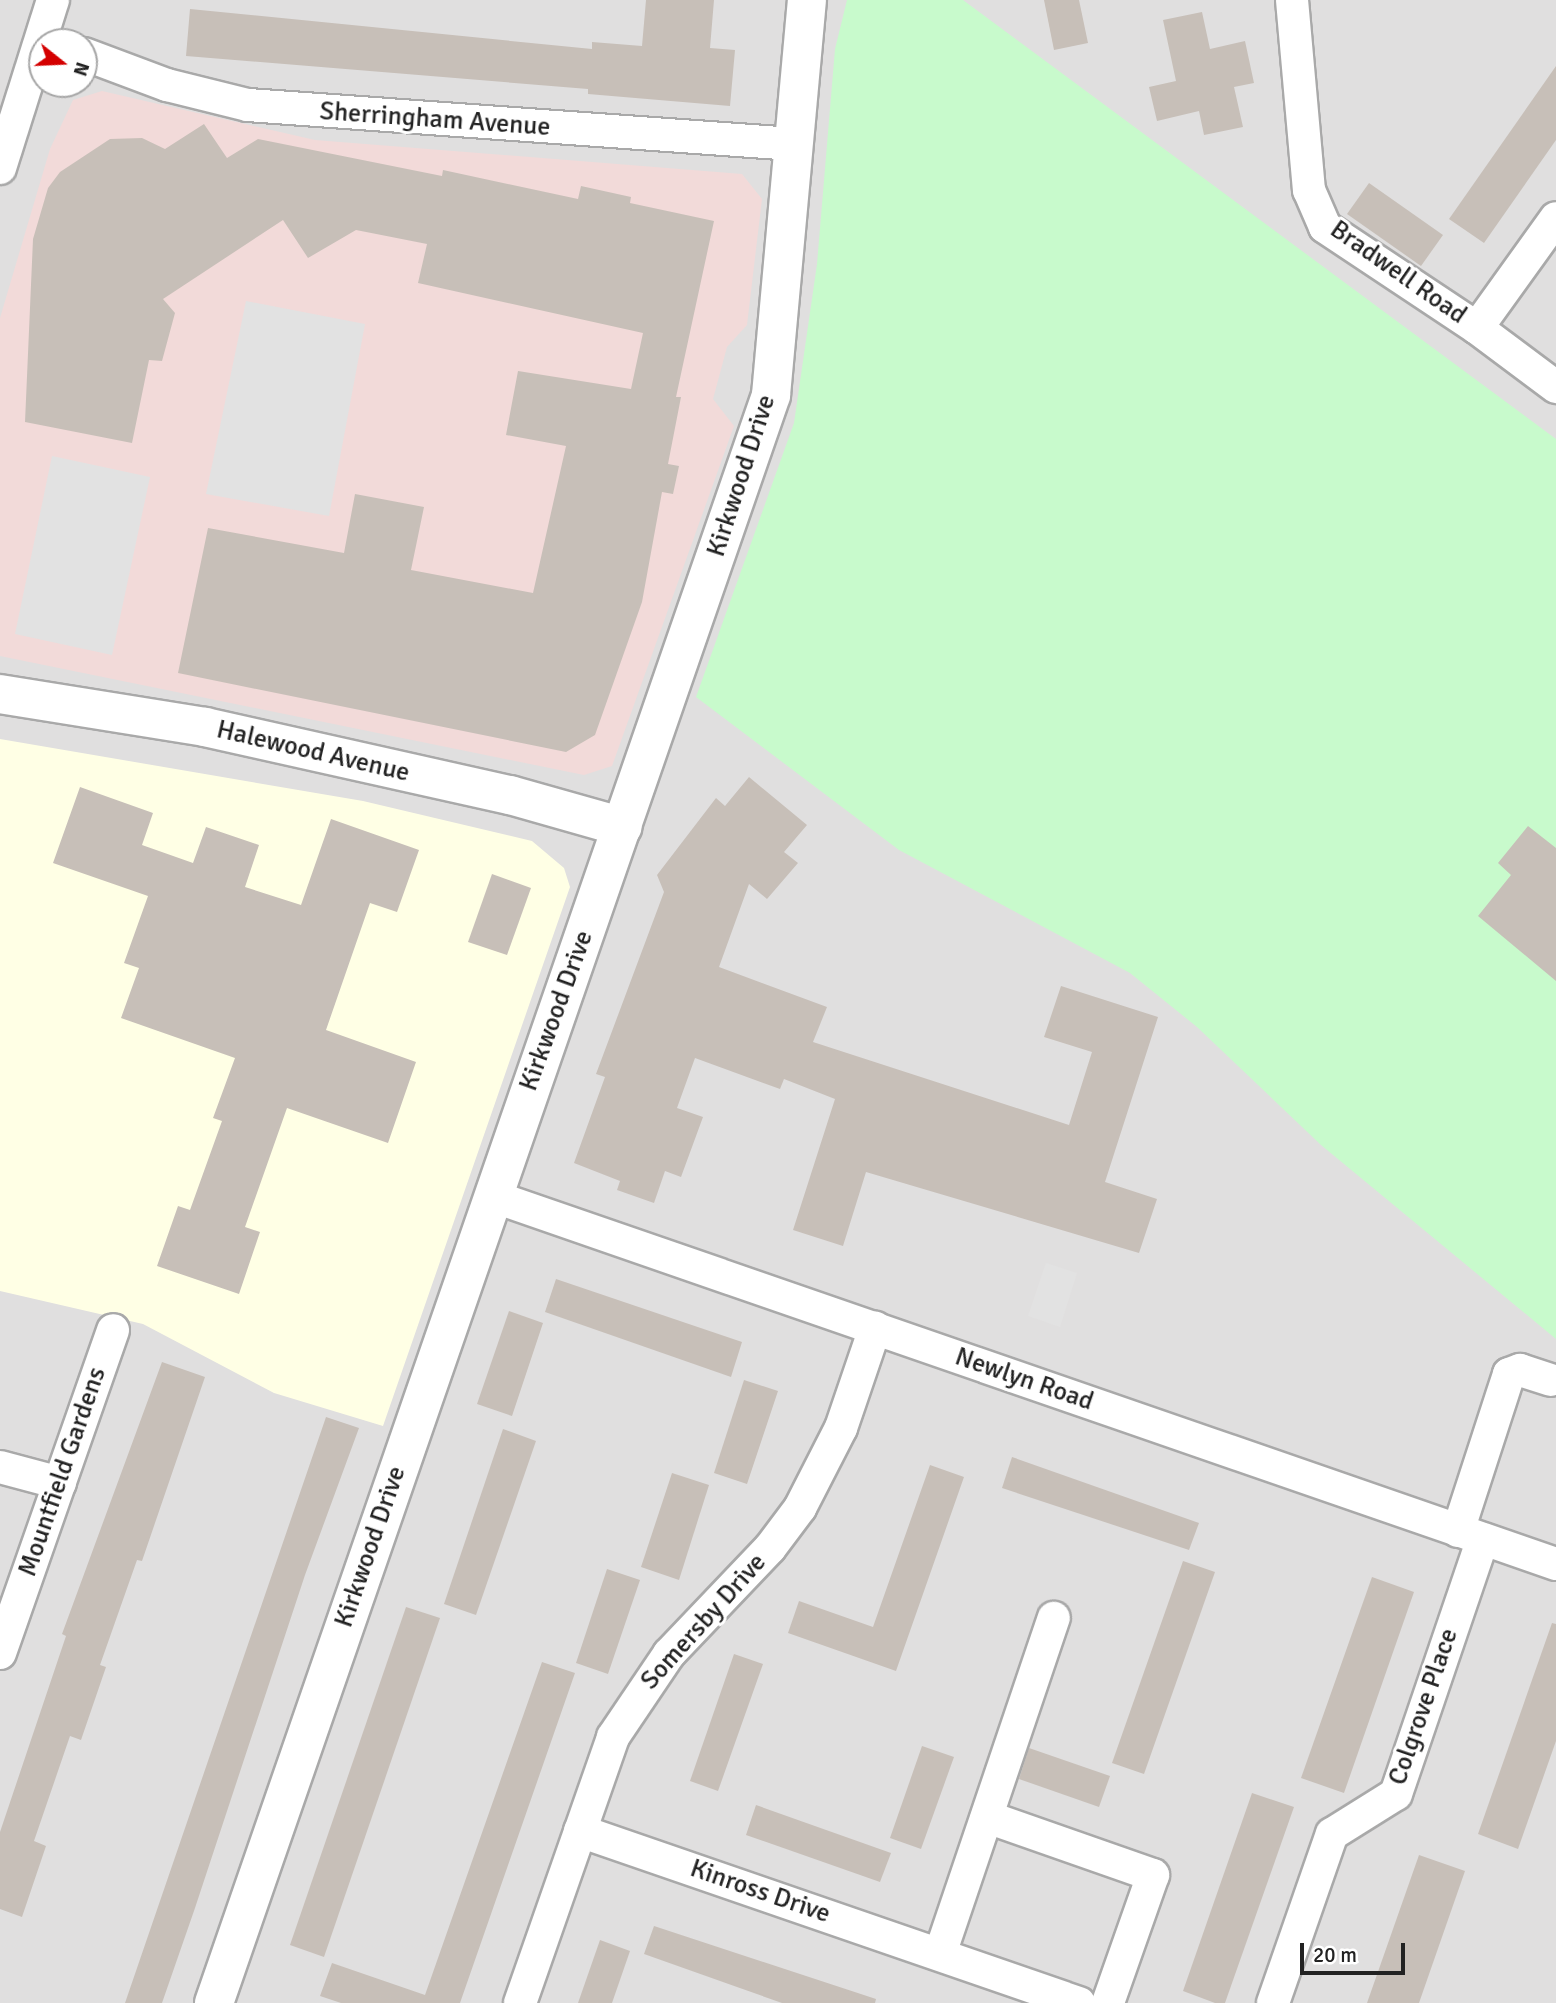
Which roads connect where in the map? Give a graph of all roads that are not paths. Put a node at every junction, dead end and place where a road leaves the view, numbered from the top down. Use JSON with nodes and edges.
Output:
{"nodes":[{"id":1,"x":52,"y":0,"type":"edge"},
{"id":2,"x":807,"y":0,"type":"edge"},
{"id":3,"x":1292,"y":0,"type":"edge"},
{"id":4,"x":47,"y":28,"type":"edge"},
{"id":5,"x":98,"y":59,"type":"edge"},
{"id":6,"x":28,"y":88,"type":"edge"},
{"id":7,"x":794,"y":144,"type":"junction"},
{"id":8,"x":0,"y":168,"type":"edge"},
{"id":9,"x":1556,"y":218,"type":"edge"},
{"id":10,"x":1477,"y":328,"type":"junction"},
{"id":11,"x":1556,"y":387,"type":"edge"},
{"id":12,"x":0,"y":694,"type":"edge"},
{"id":13,"x":623,"y":827,"type":"junction"},
{"id":14,"x":492,"y":1196,"type":"junction"},
{"id":15,"x":874,"y":1328,"type":"junction"},
{"id":16,"x":113,"y":1330,"type":"dead end"},
{"id":17,"x":1550,"y":1380,"type":"dead end"},
{"id":18,"x":0,"y":1467,"type":"edge"},
{"id":19,"x":60,"y":1483,"type":"junction"},
{"id":20,"x":1470,"y":1535,"type":"junction"},
{"id":21,"x":1556,"y":1564,"type":"edge"},
{"id":22,"x":1054,"y":1618,"type":"dead end"},
{"id":23,"x":0,"y":1653,"type":"edge"},
{"id":24,"x":987,"y":1817,"type":"junction"},
{"id":25,"x":580,"y":1831,"type":"junction"},
{"id":26,"x":940,"y":1954,"type":"junction"},
{"id":27,"x":214,"y":2003,"type":"edge"},
{"id":28,"x":520,"y":2003,"type":"edge"},
{"id":29,"x":1079,"y":2003,"type":"edge"},
{"id":30,"x":1108,"y":2003,"type":"edge"},
{"id":31,"x":1273,"y":2003,"type":"edge"}],
"edges":[{"from":1,"to":4,"type":"street"},
{"from":2,"to":7,"type":"street","name":"Kirkwood Drive"},
{"from":3,"to":10,"type":"street","name":"Bradwell Road"},
{"from":5,"to":7,"type":"street","name":"Sherringham Avenue"},
{"from":6,"to":8,"type":"street"},
{"from":7,"to":13,"type":"street","name":"Kirkwood Drive"},
{"from":9,"to":10,"type":"street","name":"Bradwell Road"},
{"from":10,"to":11,"type":"street"},
{"from":12,"to":13,"type":"street","name":"Halewood Avenue"},
{"from":13,"to":14,"type":"street","name":"Kirkwood Drive"},
{"from":14,"to":15,"type":"street","name":"Newlyn Road"},
{"from":14,"to":27,"type":"street","name":"Kirkwood Drive"},
{"from":15,"to":20,"type":"street","name":"Newlyn Road"},
{"from":15,"to":25,"type":"street","name":"Somersby Drive"},
{"from":16,"to":19,"type":"street","name":"Mountfield Gardens"},
{"from":17,"to":20,"type":"street","name":"Colgrove Place"},
{"from":18,"to":19,"type":"street"},
{"from":19,"to":23,"type":"street","name":"Mountfield Gardens"},
{"from":20,"to":21,"type":"street","name":"Newlyn Road"},
{"from":20,"to":31,"type":"street","name":"Colgrove Place"},
{"from":22,"to":24,"type":"street"},
{"from":24,"to":26,"type":"street"},
{"from":24,"to":30,"type":"street"},
{"from":25,"to":26,"type":"street","name":"Kinross Drive"},
{"from":25,"to":28,"type":"street","name":"Somersby Drive"},
{"from":26,"to":29,"type":"street","name":"Kinross Drive"}]}
